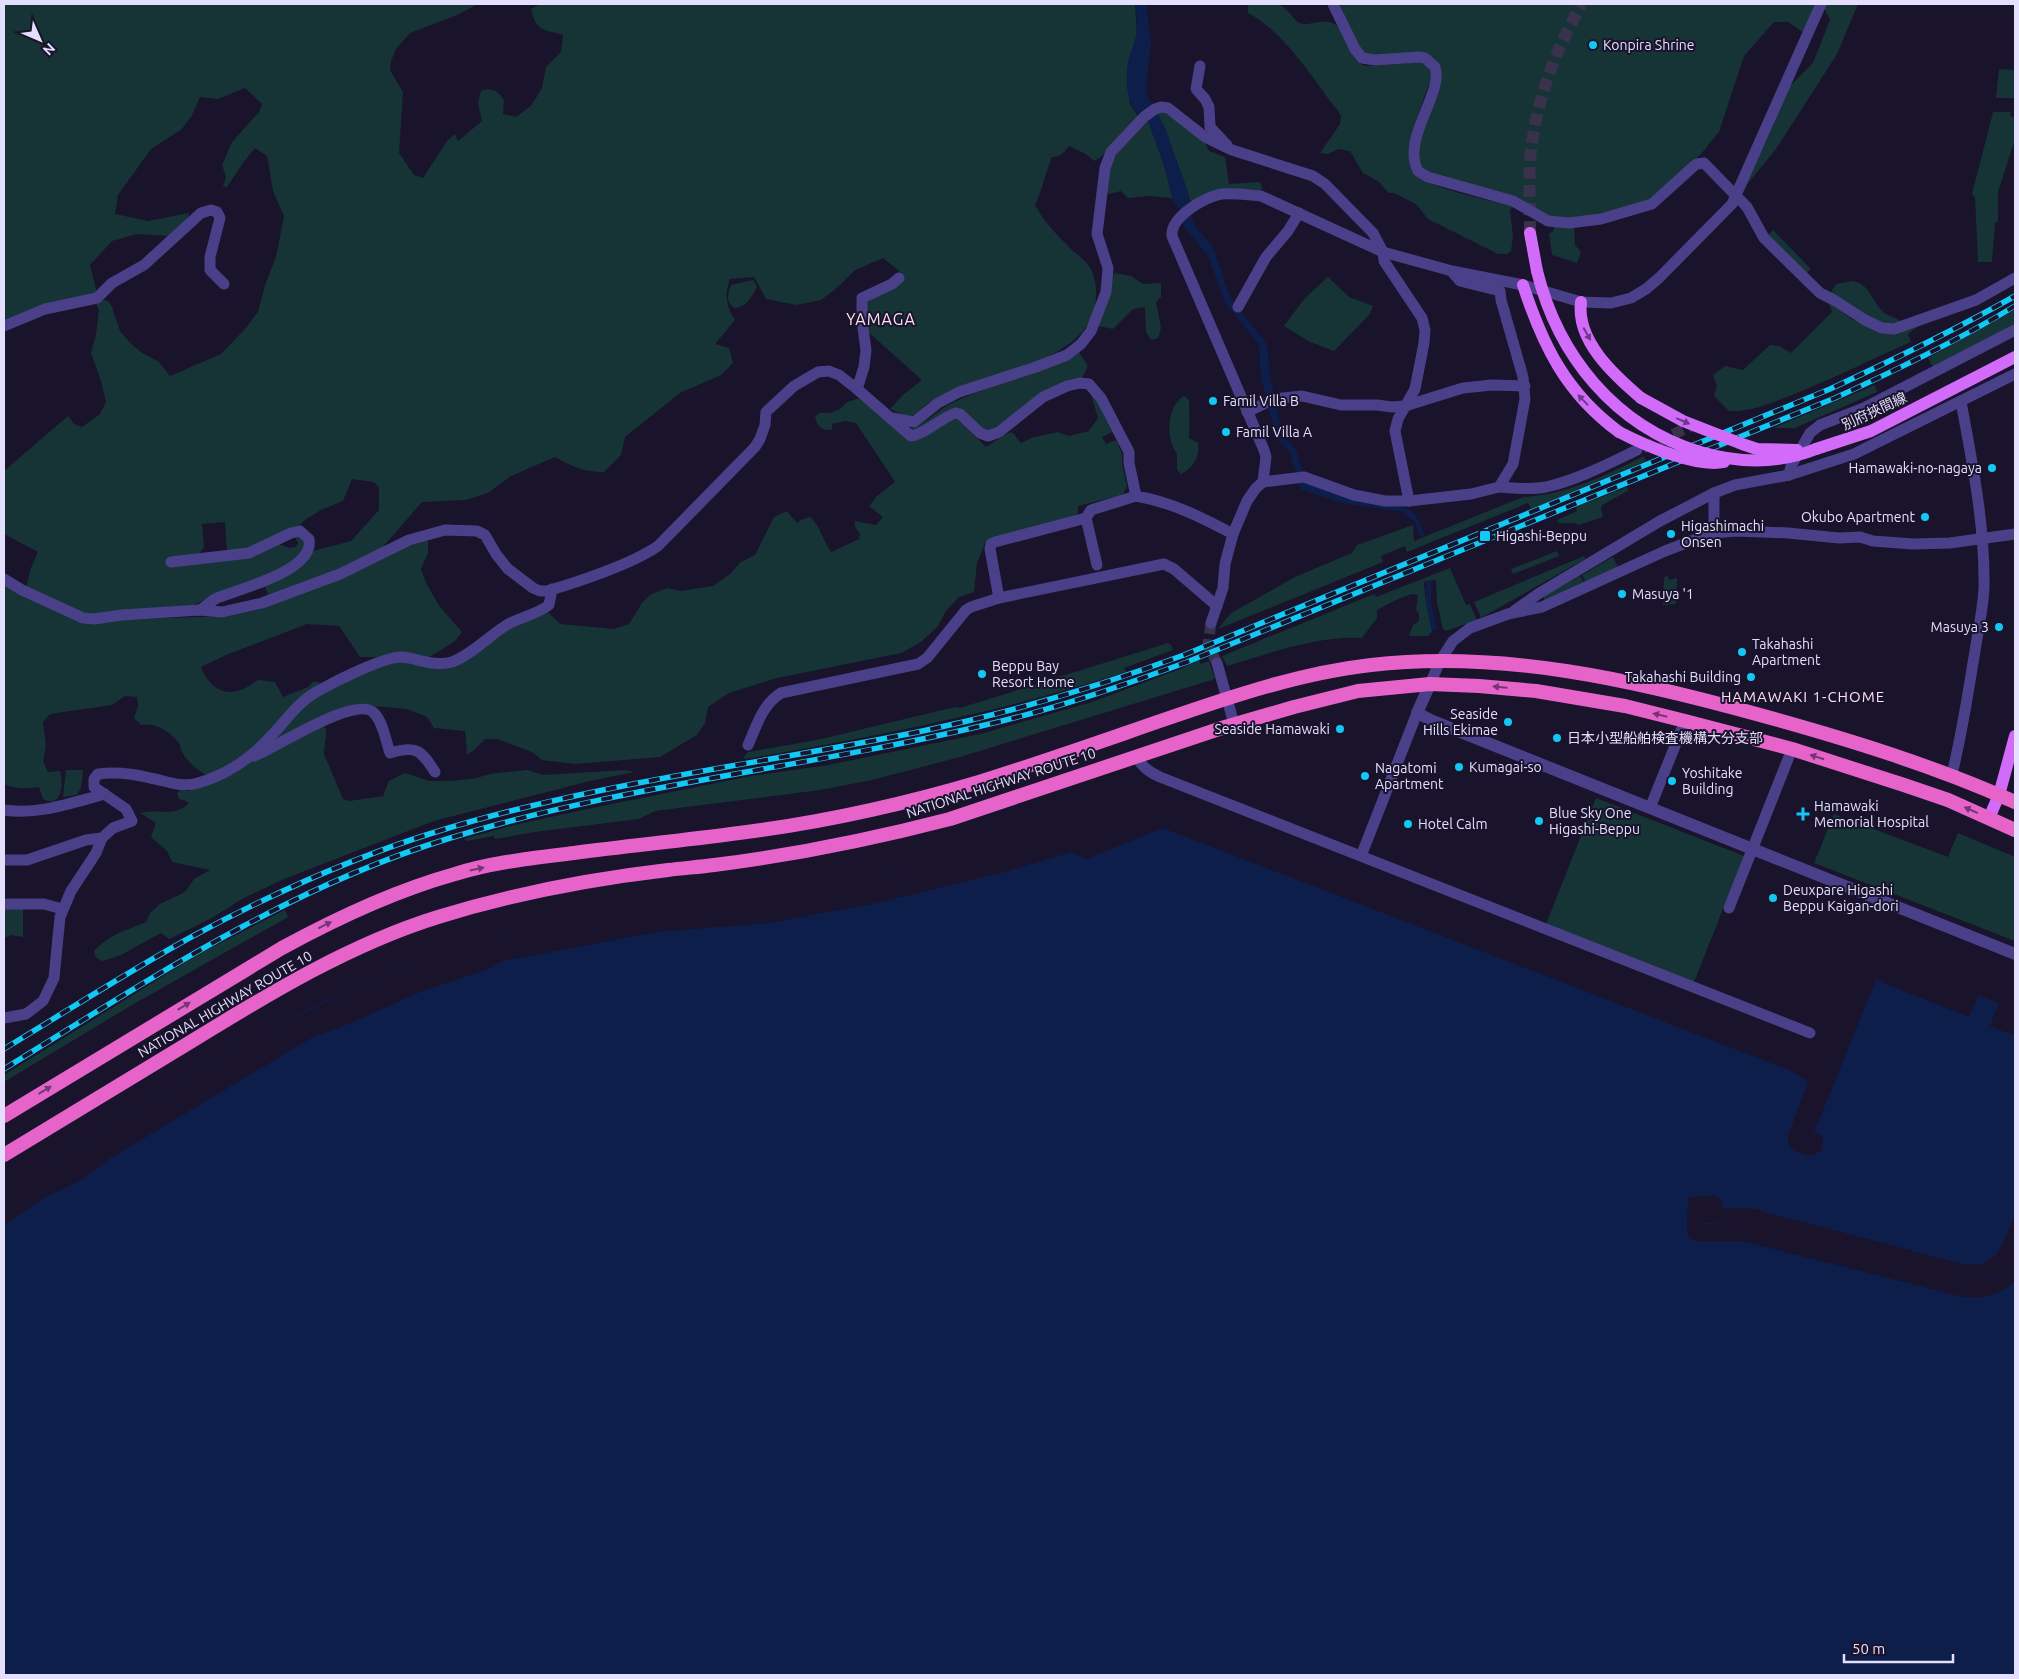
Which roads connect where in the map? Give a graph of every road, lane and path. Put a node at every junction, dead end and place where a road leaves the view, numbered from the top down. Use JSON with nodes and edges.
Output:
{"nodes":[{"id":1,"x":1333,"y":4,"type":"edge"},
{"id":2,"x":1821,"y":4,"type":"edge"},
{"id":3,"x":1200,"y":66,"type":"dead end"},
{"id":4,"x":1232,"y":150,"type":"junction"},
{"id":5,"x":1735,"y":195,"type":"junction"},
{"id":6,"x":1299,"y":213,"type":"junction"},
{"id":7,"x":1530,"y":233,"type":"tunnel mouth"},
{"id":8,"x":1383,"y":252,"type":"junction"},
{"id":9,"x":1452,"y":271,"type":"junction"},
{"id":10,"x":899,"y":278,"type":"dead end"},
{"id":11,"x":2015,"y":278,"type":"edge"},
{"id":12,"x":224,"y":284,"type":"dead end"},
{"id":13,"x":1523,"y":286,"type":"junction"},
{"id":14,"x":1581,"y":302,"type":"junction"},
{"id":15,"x":1238,"y":306,"type":"dead end"},
{"id":16,"x":4,"y":326,"type":"edge"},
{"id":17,"x":2015,"y":330,"type":"edge"},
{"id":18,"x":2015,"y":357,"type":"edge"},
{"id":19,"x":2015,"y":374,"type":"edge"},
{"id":20,"x":1525,"y":386,"type":"junction"},
{"id":21,"x":857,"y":389,"type":"junction"},
{"id":22,"x":1960,"y":402,"type":"junction"},
{"id":23,"x":1405,"y":406,"type":"junction"},
{"id":24,"x":1247,"y":412,"type":"junction"},
{"id":25,"x":891,"y":418,"type":"junction"},
{"id":26,"x":1816,"y":449,"type":"junction"},
{"id":27,"x":1637,"y":450,"type":"tunnel mouth"},
{"id":28,"x":1736,"y":460,"type":"junction"},
{"id":29,"x":1789,"y":475,"type":"junction"},
{"id":30,"x":1263,"y":482,"type":"junction"},
{"id":31,"x":1499,"y":487,"type":"junction"},
{"id":32,"x":1714,"y":492,"type":"junction"},
{"id":33,"x":1136,"y":496,"type":"junction"},
{"id":34,"x":1409,"y":501,"type":"junction"},
{"id":35,"x":1086,"y":518,"type":"junction"},
{"id":36,"x":1714,"y":533,"type":"junction"},
{"id":37,"x":1233,"y":534,"type":"junction"},
{"id":38,"x":2015,"y":534,"type":"edge"},
{"id":39,"x":1982,"y":539,"type":"junction"},
{"id":40,"x":170,"y":562,"type":"dead end"},
{"id":41,"x":1097,"y":565,"type":"dead end"},
{"id":42,"x":4,"y":579,"type":"edge"},
{"id":43,"x":552,"y":589,"type":"junction"},
{"id":44,"x":999,"y":598,"type":"junction"},
{"id":45,"x":1217,"y":606,"type":"junction"},
{"id":46,"x":200,"y":610,"type":"junction"},
{"id":47,"x":1508,"y":614,"type":"junction"},
{"id":48,"x":1211,"y":623,"type":"tunnel mouth"},
{"id":49,"x":1440,"y":661,"type":"junction"},
{"id":50,"x":1217,"y":663,"type":"tunnel mouth"},
{"id":51,"x":1430,"y":684,"type":"junction"},
{"id":52,"x":1228,"y":699,"type":"junction"},
{"id":53,"x":1417,"y":713,"type":"junction"},
{"id":54,"x":1685,"y":721,"type":"junction"},
{"id":55,"x":1234,"y":724,"type":"junction"},
{"id":56,"x":2015,"y":736,"type":"edge"},
{"id":57,"x":748,"y":745,"type":"dead end"},
{"id":58,"x":1792,"y":749,"type":"junction"},
{"id":59,"x":1136,"y":756,"type":"junction"},
{"id":60,"x":250,"y":758,"type":"junction"},
{"id":61,"x":435,"y":772,"type":"dead end"},
{"id":62,"x":1952,"y":774,"type":"junction"},
{"id":63,"x":105,"y":794,"type":"junction"},
{"id":64,"x":1999,"y":794,"type":"junction"},
{"id":65,"x":2015,"y":802,"type":"edge"},
{"id":66,"x":1650,"y":808,"type":"junction"},
{"id":67,"x":4,"y":810,"type":"edge"},
{"id":68,"x":1989,"y":818,"type":"junction"},
{"id":69,"x":2015,"y":830,"type":"edge"},
{"id":70,"x":102,"y":838,"type":"junction"},
{"id":71,"x":1753,"y":849,"type":"junction"},
{"id":72,"x":1361,"y":856,"type":"junction"},
{"id":73,"x":4,"y":860,"type":"edge"},
{"id":74,"x":4,"y":904,"type":"edge"},
{"id":75,"x":1729,"y":908,"type":"dead end"},
{"id":76,"x":62,"y":909,"type":"junction"},
{"id":77,"x":2015,"y":954,"type":"edge"},
{"id":78,"x":4,"y":1018,"type":"edge"},
{"id":79,"x":1810,"y":1033,"type":"dead end"},
{"id":80,"x":4,"y":1116,"type":"edge"},
{"id":81,"x":5,"y":1152,"type":"edge"}],
"edges":[{"from":1,"to":5,"type":"street"},
{"from":2,"to":5,"type":"street"},
{"from":3,"to":4,"type":"street"},
{"from":4,"to":8,"type":"street"},
{"from":4,"to":25,"type":"street"},
{"from":5,"to":11,"type":"street"},
{"from":5,"to":14,"type":"street"},
{"from":6,"to":8,"type":"street"},
{"from":6,"to":15,"type":"street"},
{"from":6,"to":24,"type":"street"},
{"from":7,"to":28,"type":"main road","bridge":true},
{"from":8,"to":9,"type":"street"},
{"from":8,"to":23,"type":"street"},
{"from":9,"to":13,"type":"street"},
{"from":9,"to":20,"type":"street"},
{"from":10,"to":21,"type":"street"},
{"from":12,"to":16,"type":"street"},
{"from":13,"to":14,"type":"street"},
{"from":28,"to":13,"type":"main road","one_way":true,"bridge":true},
{"from":14,"to":26,"type":"main road","one_way":true,"bridge":true},
{"from":17,"to":29,"type":"street"},
{"from":18,"to":26,"type":"main road","name":"別府挾間線"},
{"from":19,"to":22,"type":"street"},
{"from":20,"to":23,"type":"street"},
{"from":20,"to":31,"type":"street"},
{"from":21,"to":25,"type":"street"},
{"from":21,"to":43,"type":"street"},
{"from":22,"to":29,"type":"street"},
{"from":22,"to":39,"type":"street"},
{"from":23,"to":24,"type":"street"},
{"from":23,"to":34,"type":"street"},
{"from":24,"to":30,"type":"street"},
{"from":25,"to":33,"type":"street"},
{"from":26,"to":28,"type":"main road","name":"別府挾間線","bridge":true},
{"from":27,"to":31,"type":"street"},
{"from":29,"to":32,"type":"street"},
{"from":30,"to":34,"type":"street"},
{"from":30,"to":37,"type":"street"},
{"from":31,"to":34,"type":"street"},
{"from":32,"to":36,"type":"street"},
{"from":32,"to":47,"type":"street"},
{"from":33,"to":35,"type":"street"},
{"from":33,"to":37,"type":"street"},
{"from":35,"to":41,"type":"street"},
{"from":35,"to":44,"type":"street"},
{"from":36,"to":39,"type":"street"},
{"from":36,"to":47,"type":"street"},
{"from":37,"to":45,"type":"street"},
{"from":38,"to":39,"type":"street"},
{"from":39,"to":62,"type":"street"},
{"from":40,"to":46,"type":"street"},
{"from":42,"to":46,"type":"street"},
{"from":43,"to":46,"type":"street"},
{"from":43,"to":60,"type":"street"},
{"from":44,"to":45,"type":"street"},
{"from":44,"to":57,"type":"street"},
{"from":45,"to":48,"type":"street"},
{"from":47,"to":49,"type":"street"},
{"from":49,"to":51,"type":"street"},
{"from":49,"to":52,"type":"highway","name":"NATIONAL HIGHWAY ROUTE 10"},
{"from":49,"to":62,"type":"highway","name":"NATIONAL HIGHWAY ROUTE 10"},
{"from":50,"to":52,"type":"street"},
{"from":51,"to":53,"type":"street"},
{"from":54,"to":51,"type":"highway","name":"NATIONAL HIGHWAY ROUTE 10","one_way":true},
{"from":51,"to":55,"type":"highway","name":"NATIONAL HIGHWAY ROUTE 10"},
{"from":52,"to":55,"type":"street"},
{"from":80,"to":52,"type":"highway","name":"NATIONAL HIGHWAY ROUTE 10","one_way":true},
{"from":53,"to":66,"type":"street"},
{"from":53,"to":72,"type":"street"},
{"from":54,"to":58,"type":"highway","name":"NATIONAL HIGHWAY ROUTE 10"},
{"from":54,"to":66,"type":"street"},
{"from":55,"to":59,"type":"highway","name":"NATIONAL HIGHWAY ROUTE 10"},
{"from":56,"to":64,"type":"main road"},
{"from":68,"to":58,"type":"highway","name":"NATIONAL HIGHWAY ROUTE 10","one_way":true},
{"from":58,"to":71,"type":"street"},
{"from":59,"to":72,"type":"street"},
{"from":59,"to":81,"type":"highway","name":"NATIONAL HIGHWAY ROUTE 10"},
{"from":60,"to":61,"type":"street"},
{"from":60,"to":63,"type":"street"},
{"from":62,"to":64,"type":"highway","name":"NATIONAL HIGHWAY ROUTE 10"},
{"from":63,"to":67,"type":"street"},
{"from":63,"to":70,"type":"street"},
{"from":64,"to":65,"type":"highway","name":"NATIONAL HIGHWAY ROUTE 10"},
{"from":64,"to":68,"type":"main road"},
{"from":66,"to":71,"type":"street"},
{"from":68,"to":69,"type":"highway","name":"NATIONAL HIGHWAY ROUTE 10"},
{"from":70,"to":73,"type":"street"},
{"from":70,"to":76,"type":"street"},
{"from":71,"to":75,"type":"street"},
{"from":71,"to":77,"type":"street"},
{"from":72,"to":79,"type":"street"},
{"from":74,"to":76,"type":"street"},
{"from":76,"to":78,"type":"street"}]}
